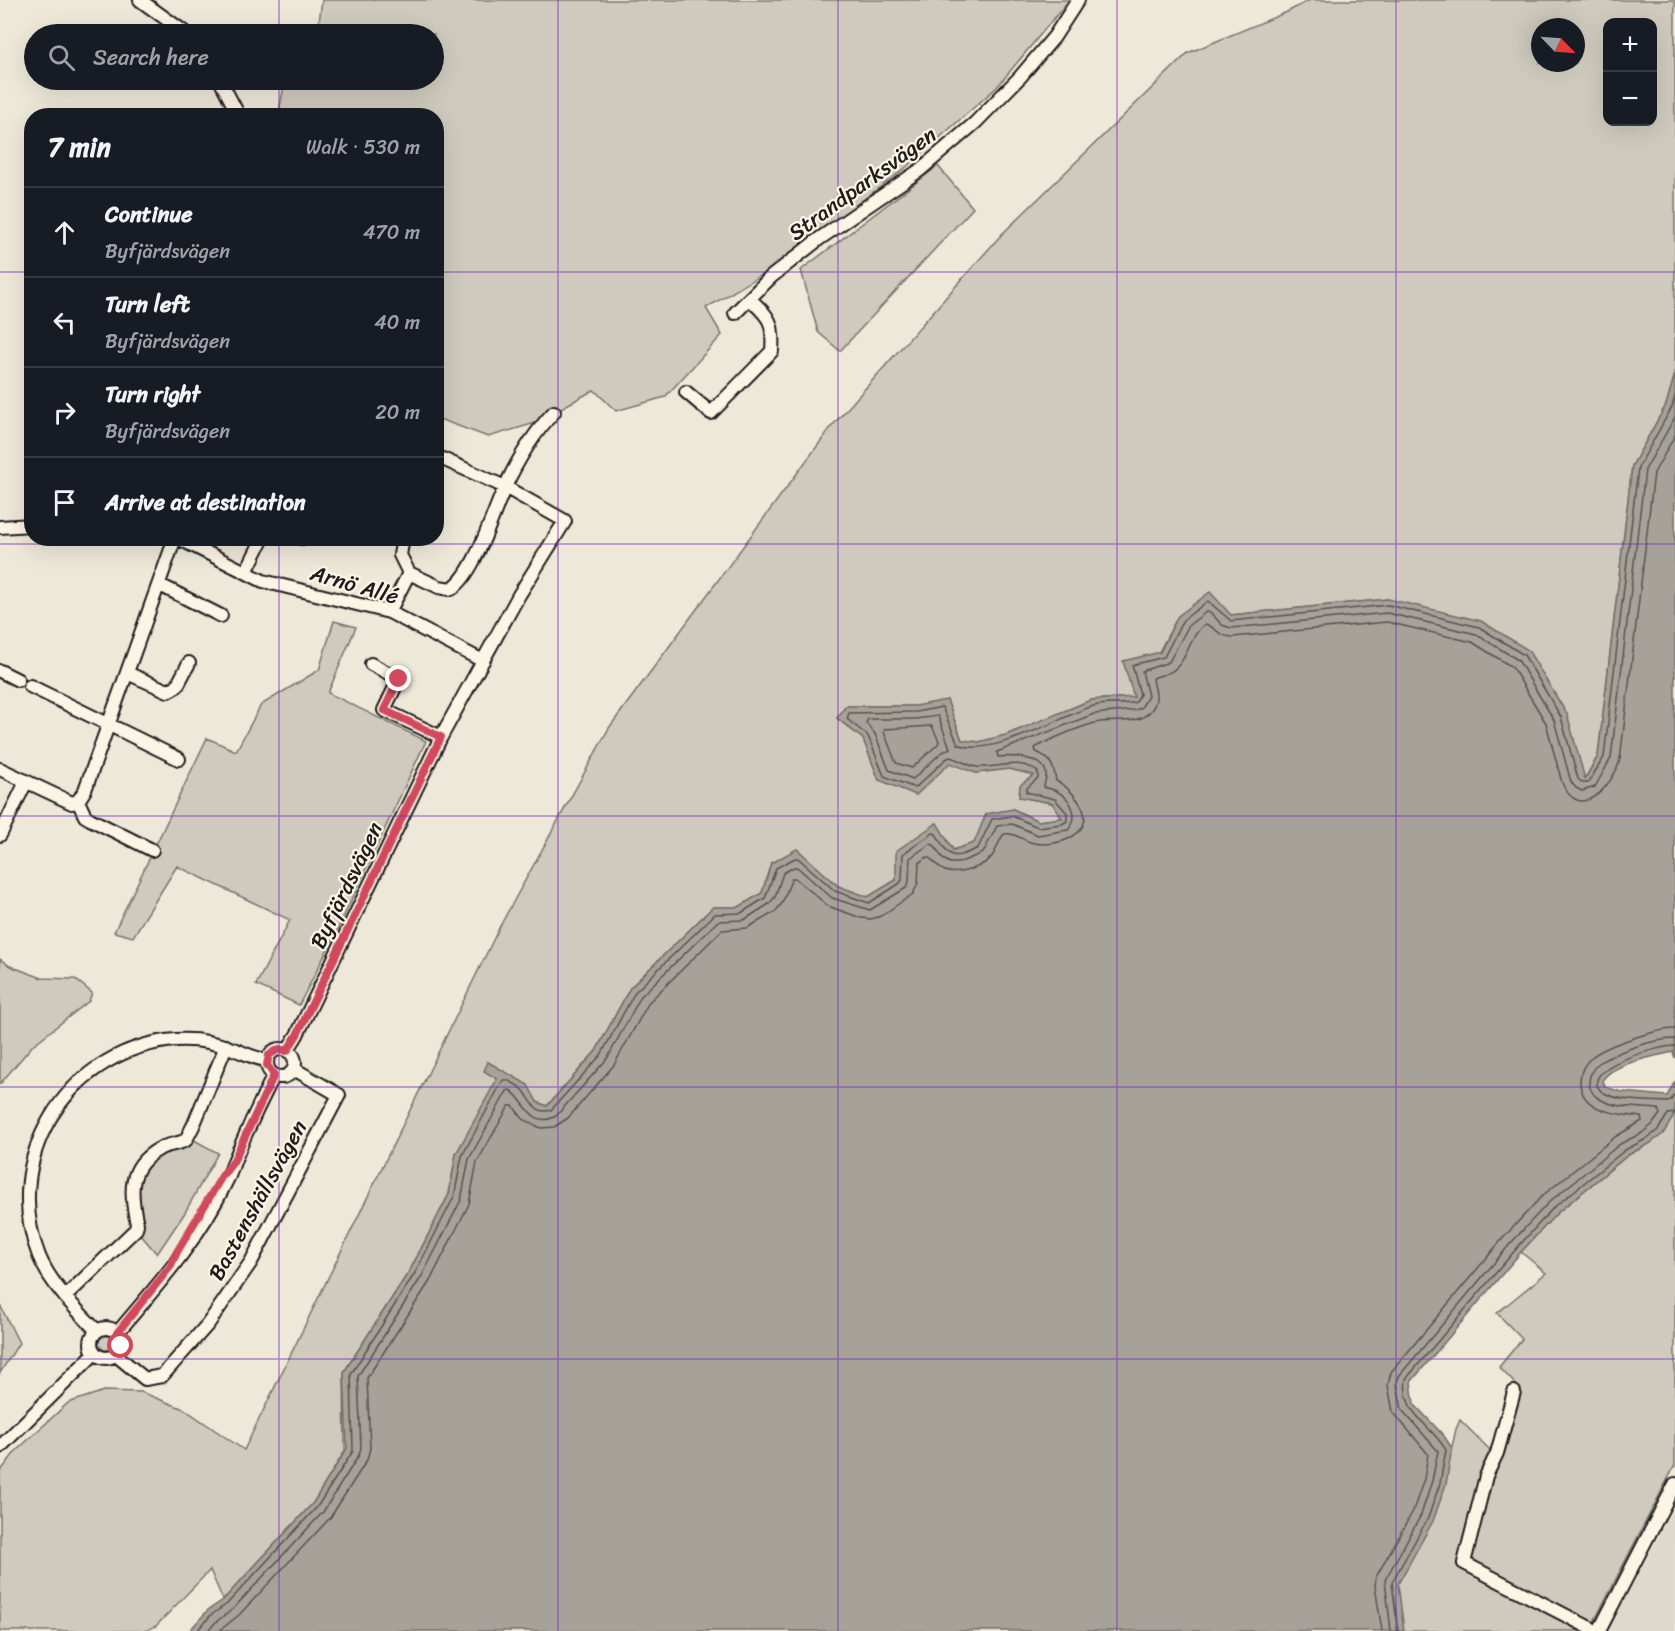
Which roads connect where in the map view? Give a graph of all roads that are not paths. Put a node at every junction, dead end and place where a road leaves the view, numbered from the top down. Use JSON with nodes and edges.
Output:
{"nodes":[{"id":1,"x":140,"y":0,"type":"edge"},
{"id":2,"x":1078,"y":0,"type":"edge"},
{"id":3,"x":172,"y":24,"type":"edge"},
{"id":4,"x":225,"y":90,"type":"edge"},
{"id":5,"x":235,"y":108,"type":"edge"},
{"id":6,"x":750,"y":299,"type":"junction"},
{"id":7,"x":735,"y":313,"type":"dead end"},
{"id":8,"x":686,"y":392,"type":"dead end"},
{"id":9,"x":554,"y":412,"type":"dead end"},
{"id":10,"x":444,"y":460,"type":"edge"},
{"id":11,"x":506,"y":487,"type":"junction"},
{"id":12,"x":24,"y":526,"type":"edge"},
{"id":13,"x":0,"y":527,"type":"edge"},
{"id":14,"x":174,"y":546,"type":"edge"},
{"id":15,"x":193,"y":546,"type":"edge"},
{"id":16,"x":259,"y":546,"type":"edge"},
{"id":17,"x":402,"y":546,"type":"edge"},
{"id":18,"x":246,"y":572,"type":"junction"},
{"id":19,"x":409,"y":573,"type":"junction"},
{"id":20,"x":160,"y":585,"type":"junction"},
{"id":21,"x":389,"y":612,"type":"junction"},
{"id":22,"x":220,"y":616,"type":"dead end"},
{"id":23,"x":483,"y":661,"type":"junction"},
{"id":24,"x":189,"y":663,"type":"dead end"},
{"id":25,"x":371,"y":664,"type":"dead end"},
{"id":26,"x":0,"y":671,"type":"edge"},
{"id":27,"x":127,"y":673,"type":"junction"},
{"id":28,"x":18,"y":680,"type":"dead end"},
{"id":29,"x":30,"y":686,"type":"dead end"},
{"id":30,"x":109,"y":724,"type":"junction"},
{"id":31,"x":441,"y":737,"type":"junction"},
{"id":32,"x":179,"y":759,"type":"dead end"},
{"id":33,"x":0,"y":769,"type":"edge"},
{"id":34,"x":26,"y":782,"type":"junction"},
{"id":35,"x":78,"y":801,"type":"junction"},
{"id":36,"x":0,"y":835,"type":"edge"},
{"id":37,"x":152,"y":850,"type":"dead end"},
{"id":38,"x":226,"y":1046,"type":"junction"},
{"id":39,"x":287,"y":1051,"type":"junction"},
{"id":40,"x":267,"y":1060,"type":"junction"},
{"id":41,"x":294,"y":1069,"type":"junction"},
{"id":42,"x":274,"y":1075,"type":"junction"},
{"id":43,"x":65,"y":1297,"type":"junction"},
{"id":44,"x":97,"y":1331,"type":"junction"},
{"id":45,"x":117,"y":1333,"type":"junction"},
{"id":46,"x":95,"y":1353,"type":"junction"},
{"id":47,"x":116,"y":1355,"type":"junction"},
{"id":48,"x":1514,"y":1392,"type":"dead end"},
{"id":49,"x":0,"y":1447,"type":"edge"},
{"id":50,"x":1675,"y":1484,"type":"edge"},
{"id":51,"x":1597,"y":1631,"type":"edge"}],
"edges":[{"from":1,"to":3,"type":"street"},
{"from":2,"to":6,"type":"street","name":"Strandparksvägen"},
{"from":4,"to":5,"type":"street"},
{"from":6,"to":7,"type":"street","name":"Strandparksvägen"},
{"from":6,"to":8,"type":"street"},
{"from":9,"to":11,"type":"street"},
{"from":10,"to":11,"type":"street"},
{"from":11,"to":19,"type":"street"},
{"from":11,"to":23,"type":"street","name":"Byfjärdsvägen"},
{"from":12,"to":13,"type":"street"},
{"from":14,"to":20,"type":"street"},
{"from":15,"to":18,"type":"street","name":"Arnö Allé"},
{"from":16,"to":18,"type":"street"},
{"from":17,"to":19,"type":"street"},
{"from":18,"to":21,"type":"street","name":"Arnö Allé"},
{"from":19,"to":21,"type":"street"},
{"from":20,"to":22,"type":"street"},
{"from":20,"to":27,"type":"street"},
{"from":21,"to":23,"type":"street","name":"Arnö Allé"},
{"from":23,"to":31,"type":"street","name":"Byfjärdsvägen"},
{"from":24,"to":27,"type":"street"},
{"from":25,"to":31,"type":"street"},
{"from":26,"to":28,"type":"street"},
{"from":27,"to":30,"type":"street"},
{"from":29,"to":30,"type":"street"},
{"from":30,"to":32,"type":"street"},
{"from":30,"to":35,"type":"street"},
{"from":31,"to":39,"type":"street","name":"Byfjärdsvägen"},
{"from":33,"to":34,"type":"street"},
{"from":34,"to":35,"type":"street"},
{"from":34,"to":36,"type":"street"},
{"from":35,"to":37,"type":"street"},
{"from":38,"to":40,"type":"street"},
{"from":38,"to":43,"type":"street"},
{"from":38,"to":43,"type":"street"},
{"from":39,"to":40,"type":"street"},
{"from":39,"to":41,"type":"street"},
{"from":40,"to":42,"type":"street"},
{"from":41,"to":42,"type":"street"},
{"from":41,"to":47,"type":"street","name":"Bastenshällsvägen"},
{"from":42,"to":45,"type":"street"},
{"from":43,"to":44,"type":"street"},
{"from":44,"to":45,"type":"street"},
{"from":44,"to":46,"type":"street"},
{"from":45,"to":47,"type":"street"},
{"from":46,"to":47,"type":"street"},
{"from":46,"to":49,"type":"street"},
{"from":48,"to":51,"type":"street"},
{"from":50,"to":51,"type":"street"}]}
